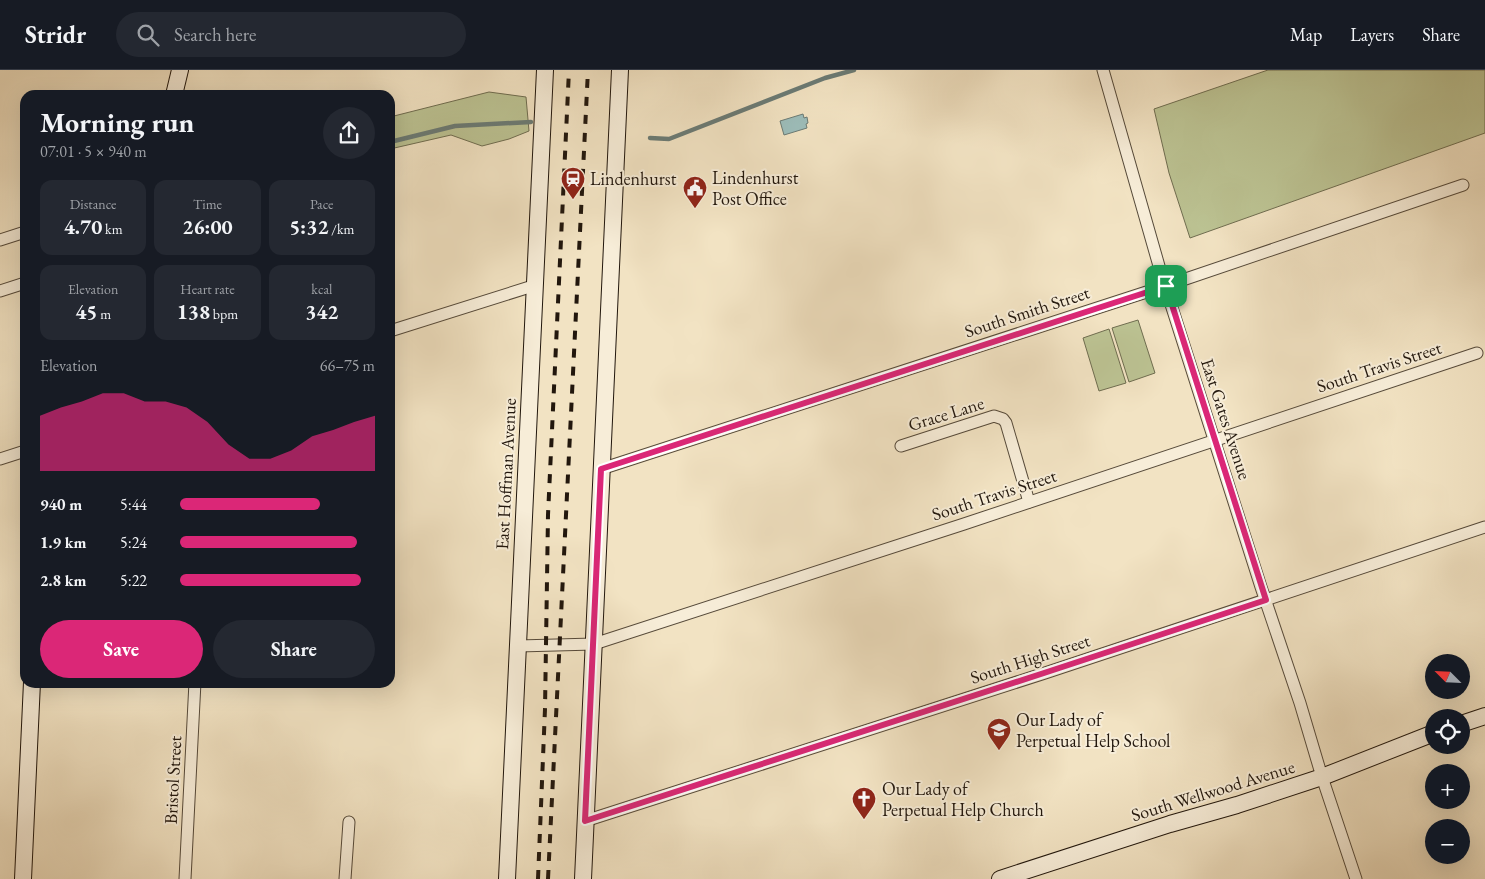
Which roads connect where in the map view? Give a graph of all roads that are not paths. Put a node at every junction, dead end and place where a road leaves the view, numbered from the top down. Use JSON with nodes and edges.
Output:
{"nodes":[{"id":1,"x":180,"y":70,"type":"edge"},
{"id":2,"x":545,"y":70,"type":"edge"},
{"id":3,"x":620,"y":70,"type":"edge"},
{"id":4,"x":1103,"y":70,"type":"edge"},
{"id":5,"x":175,"y":90,"type":"edge"},
{"id":6,"x":1463,"y":185,"type":"dead end"},
{"id":7,"x":20,"y":234,"type":"edge"},
{"id":8,"x":0,"y":240,"type":"edge"},
{"id":9,"x":20,"y":285,"type":"edge"},
{"id":10,"x":536,"y":286,"type":"junction"},
{"id":11,"x":1166,"y":286,"type":"junction"},
{"id":12,"x":0,"y":291,"type":"edge"},
{"id":13,"x":395,"y":329,"type":"edge"},
{"id":14,"x":1477,"y":353,"type":"dead end"},
{"id":15,"x":1214,"y":440,"type":"junction"},
{"id":16,"x":901,"y":446,"type":"dead end"},
{"id":17,"x":20,"y":453,"type":"edge"},
{"id":18,"x":0,"y":459,"type":"edge"},
{"id":19,"x":601,"y":469,"type":"junction"},
{"id":20,"x":1029,"y":502,"type":"junction"},
{"id":21,"x":1485,"y":527,"type":"edge"},
{"id":22,"x":1266,"y":600,"type":"junction"},
{"id":23,"x":594,"y":644,"type":"junction"},
{"id":24,"x":518,"y":646,"type":"junction"},
{"id":25,"x":32,"y":688,"type":"edge"},
{"id":26,"x":195,"y":688,"type":"edge"},
{"id":27,"x":1485,"y":716,"type":"edge"},
{"id":28,"x":1470,"y":721,"type":"edge"},
{"id":29,"x":1425,"y":737,"type":"edge"},
{"id":30,"x":1322,"y":777,"type":"junction"},
{"id":31,"x":585,"y":821,"type":"junction"},
{"id":32,"x":349,"y":822,"type":"dead end"},
{"id":33,"x":23,"y":879,"type":"edge"},
{"id":34,"x":185,"y":879,"type":"edge"},
{"id":35,"x":346,"y":879,"type":"edge"},
{"id":36,"x":507,"y":879,"type":"edge"},
{"id":37,"x":583,"y":879,"type":"edge"},
{"id":38,"x":1000,"y":879,"type":"edge"},
{"id":39,"x":1356,"y":879,"type":"edge"}],
"edges":[{"from":1,"to":5,"type":"main road"},
{"from":2,"to":10,"type":"main road","name":"East Hoffman Avenue"},
{"from":3,"to":19,"type":"main road"},
{"from":4,"to":11,"type":"street","name":"East Gates Avenue"},
{"from":6,"to":11,"type":"street","name":"South Smith Street"},
{"from":7,"to":8,"type":"street"},
{"from":9,"to":12,"type":"street"},
{"from":10,"to":13,"type":"street"},
{"from":10,"to":24,"type":"main road","name":"East Hoffman Avenue"},
{"from":11,"to":15,"type":"street","name":"East Gates Avenue"},
{"from":11,"to":19,"type":"street","name":"South Smith Street"},
{"from":14,"to":15,"type":"street","name":"South Travis Street"},
{"from":15,"to":20,"type":"street","name":"South Travis Street"},
{"from":15,"to":22,"type":"street","name":"East Gates Avenue"},
{"from":16,"to":20,"type":"street","name":"Grace Lane"},
{"from":17,"to":18,"type":"street"},
{"from":19,"to":23,"type":"main road"},
{"from":20,"to":23,"type":"street","name":"South Travis Street"},
{"from":21,"to":22,"type":"street","name":"South High Street"},
{"from":22,"to":30,"type":"street","name":"East Gates Avenue"},
{"from":22,"to":31,"type":"street","name":"South High Street"},
{"from":23,"to":24,"type":"street","name":"South Travis Street"},
{"from":23,"to":31,"type":"main road"},
{"from":24,"to":36,"type":"main road","name":"East Hoffman Avenue"},
{"from":25,"to":33,"type":"main road"},
{"from":26,"to":34,"type":"street","name":"Bristol Street"},
{"from":27,"to":28,"type":"main road"},
{"from":29,"to":30,"type":"main road","name":"South Wellwood Avenue"},
{"from":30,"to":38,"type":"main road","name":"South Wellwood Avenue"},
{"from":30,"to":39,"type":"street","name":"East Gates Avenue"},
{"from":31,"to":37,"type":"main road"},
{"from":32,"to":35,"type":"street"}]}
